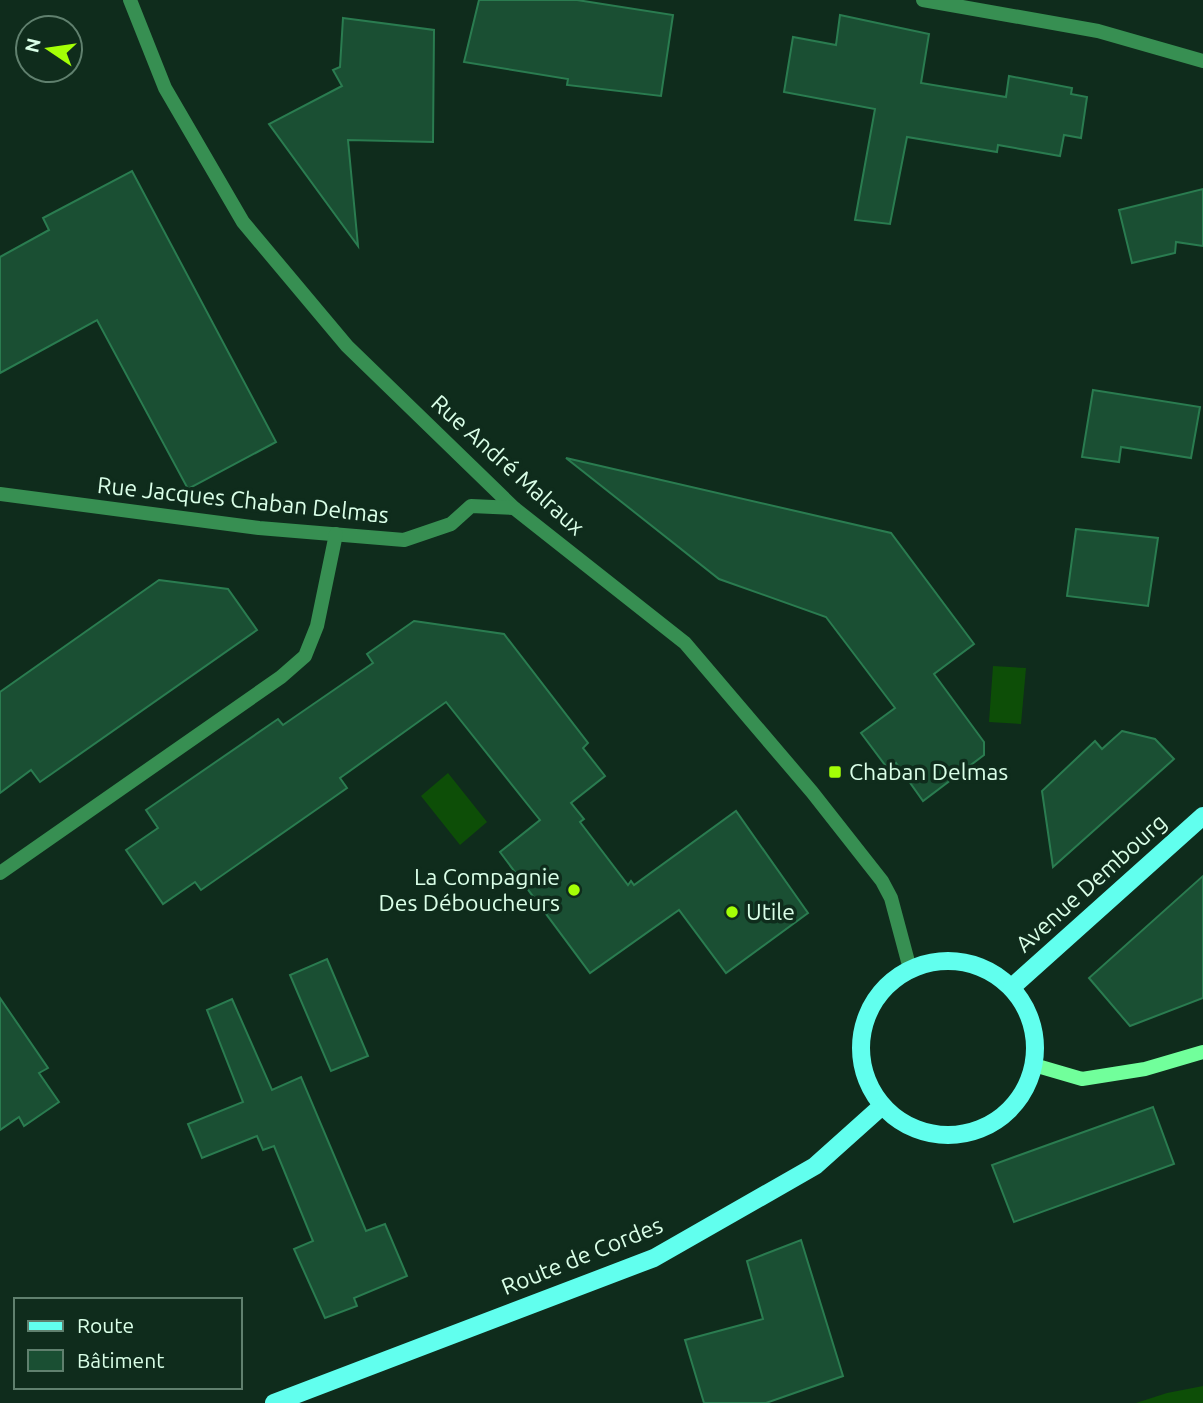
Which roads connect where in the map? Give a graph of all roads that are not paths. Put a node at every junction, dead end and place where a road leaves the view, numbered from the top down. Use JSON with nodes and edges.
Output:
{"nodes":[{"id":1,"x":130,"y":0,"type":"edge"},
{"id":2,"x":923,"y":0,"type":"edge"},
{"id":3,"x":1203,"y":61,"type":"edge"},
{"id":4,"x":0,"y":494,"type":"edge"},
{"id":5,"x":514,"y":508,"type":"junction"},
{"id":6,"x":336,"y":534,"type":"junction"},
{"id":7,"x":1203,"y":816,"type":"edge"},
{"id":8,"x":0,"y":873,"type":"edge"},
{"id":9,"x":910,"y":969,"type":"junction"},
{"id":10,"x":1012,"y":986,"type":"junction"},
{"id":11,"x":1203,"y":1052,"type":"edge"},
{"id":12,"x":1034,"y":1065,"type":"junction"},
{"id":13,"x":882,"y":1106,"type":"junction"},
{"id":14,"x":274,"y":1403,"type":"edge"}],
"edges":[{"from":1,"to":5,"type":"street","name":"Rue André Malraux"},
{"from":2,"to":3,"type":"street"},
{"from":4,"to":6,"type":"street","name":"Rue Jacques Chaban Delmas"},
{"from":5,"to":6,"type":"street","name":"Rue Jacques Chaban Delmas"},
{"from":5,"to":9,"type":"street","name":"Rue André Malraux"},
{"from":6,"to":8,"type":"street"},
{"from":7,"to":10,"type":"main road","name":"Avenue Dembourg"},
{"from":9,"to":10,"type":"main road"},
{"from":9,"to":13,"type":"main road"},
{"from":10,"to":12,"type":"main road"},
{"from":11,"to":12,"type":"street"},
{"from":12,"to":13,"type":"main road"},
{"from":13,"to":14,"type":"main road","name":"Route de Cordes"}]}
